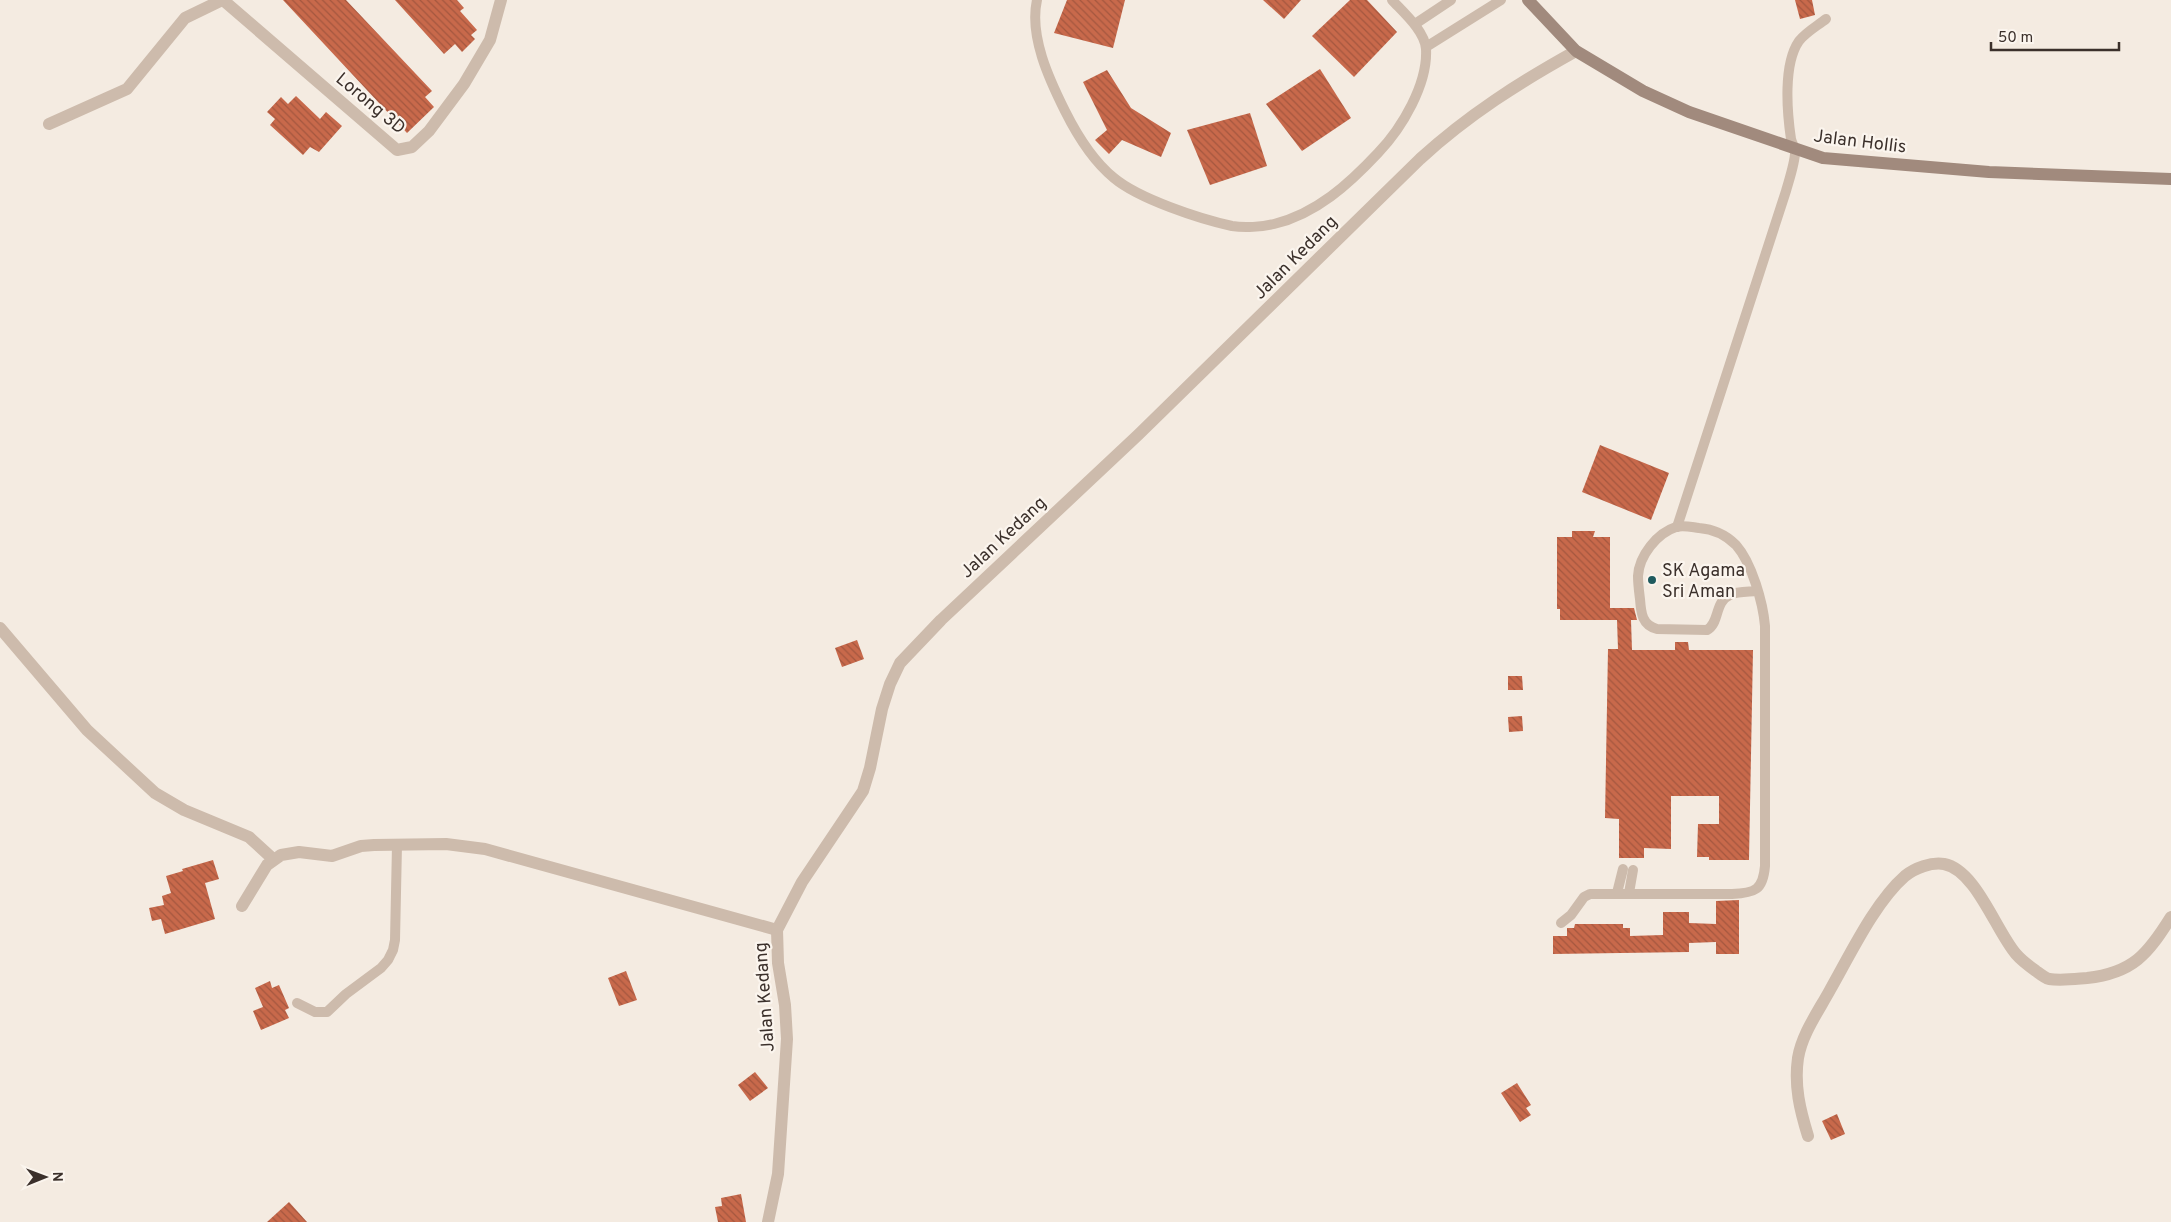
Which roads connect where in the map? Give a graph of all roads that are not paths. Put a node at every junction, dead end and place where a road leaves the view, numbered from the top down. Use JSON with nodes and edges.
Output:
{"nodes":[{"id":1,"x":223,"y":0,"type":"edge"},
{"id":2,"x":501,"y":0,"type":"edge"},
{"id":3,"x":1037,"y":0,"type":"edge"},
{"id":4,"x":1392,"y":0,"type":"edge"},
{"id":5,"x":1451,"y":0,"type":"edge"},
{"id":6,"x":1501,"y":0,"type":"edge"},
{"id":7,"x":1528,"y":0,"type":"edge"},
{"id":8,"x":1826,"y":19,"type":"dead end"},
{"id":9,"x":1415,"y":24,"type":"junction"},
{"id":10,"x":1426,"y":48,"type":"junction"},
{"id":11,"x":1576,"y":50,"type":"junction"},
{"id":12,"x":49,"y":124,"type":"dead end"},
{"id":13,"x":1795,"y":150,"type":"junction"},
{"id":14,"x":2171,"y":179,"type":"edge"},
{"id":15,"x":1677,"y":527,"type":"junction"},
{"id":16,"x":1758,"y":591,"type":"junction"},
{"id":17,"x":0,"y":628,"type":"edge"},
{"id":18,"x":397,"y":845,"type":"junction"},
{"id":19,"x":273,"y":859,"type":"junction"},
{"id":20,"x":1616,"y":893,"type":"junction"},
{"id":21,"x":1629,"y":893,"type":"junction"},
{"id":22,"x":242,"y":906,"type":"dead end"},
{"id":23,"x":2171,"y":917,"type":"edge"},
{"id":24,"x":1561,"y":924,"type":"dead end"},
{"id":25,"x":778,"y":930,"type":"junction"},
{"id":26,"x":297,"y":1003,"type":"dead end"},
{"id":27,"x":1808,"y":1136,"type":"dead end"},
{"id":28,"x":768,"y":1222,"type":"edge"}],
"edges":[{"from":1,"to":2,"type":"street","name":"Lorong 3D"},
{"from":1,"to":12,"type":"street"},
{"from":3,"to":10,"type":"lane"},
{"from":4,"to":9,"type":"lane"},
{"from":5,"to":9,"type":"lane"},
{"from":6,"to":10,"type":"lane"},
{"from":7,"to":11,"type":"main road","name":"Jalan Hollis"},
{"from":8,"to":13,"type":"lane"},
{"from":9,"to":10,"type":"lane"},
{"from":11,"to":13,"type":"main road","name":"Jalan Hollis"},
{"from":11,"to":25,"type":"street","name":"Jalan Kedang"},
{"from":13,"to":14,"type":"main road","name":"Jalan Hollis"},
{"from":13,"to":15,"type":"lane"},
{"from":15,"to":16,"type":"lane"},
{"from":15,"to":16,"type":"lane"},
{"from":16,"to":21,"type":"lane"},
{"from":17,"to":19,"type":"street"},
{"from":18,"to":19,"type":"street"},
{"from":18,"to":25,"type":"street"},
{"from":18,"to":26,"type":"lane"},
{"from":19,"to":22,"type":"street"},
{"from":20,"to":21,"type":"lane"},
{"from":20,"to":21,"type":"lane"},
{"from":20,"to":24,"type":"lane"},
{"from":23,"to":27,"type":"street"},
{"from":25,"to":28,"type":"street","name":"Jalan Kedang"}]}
